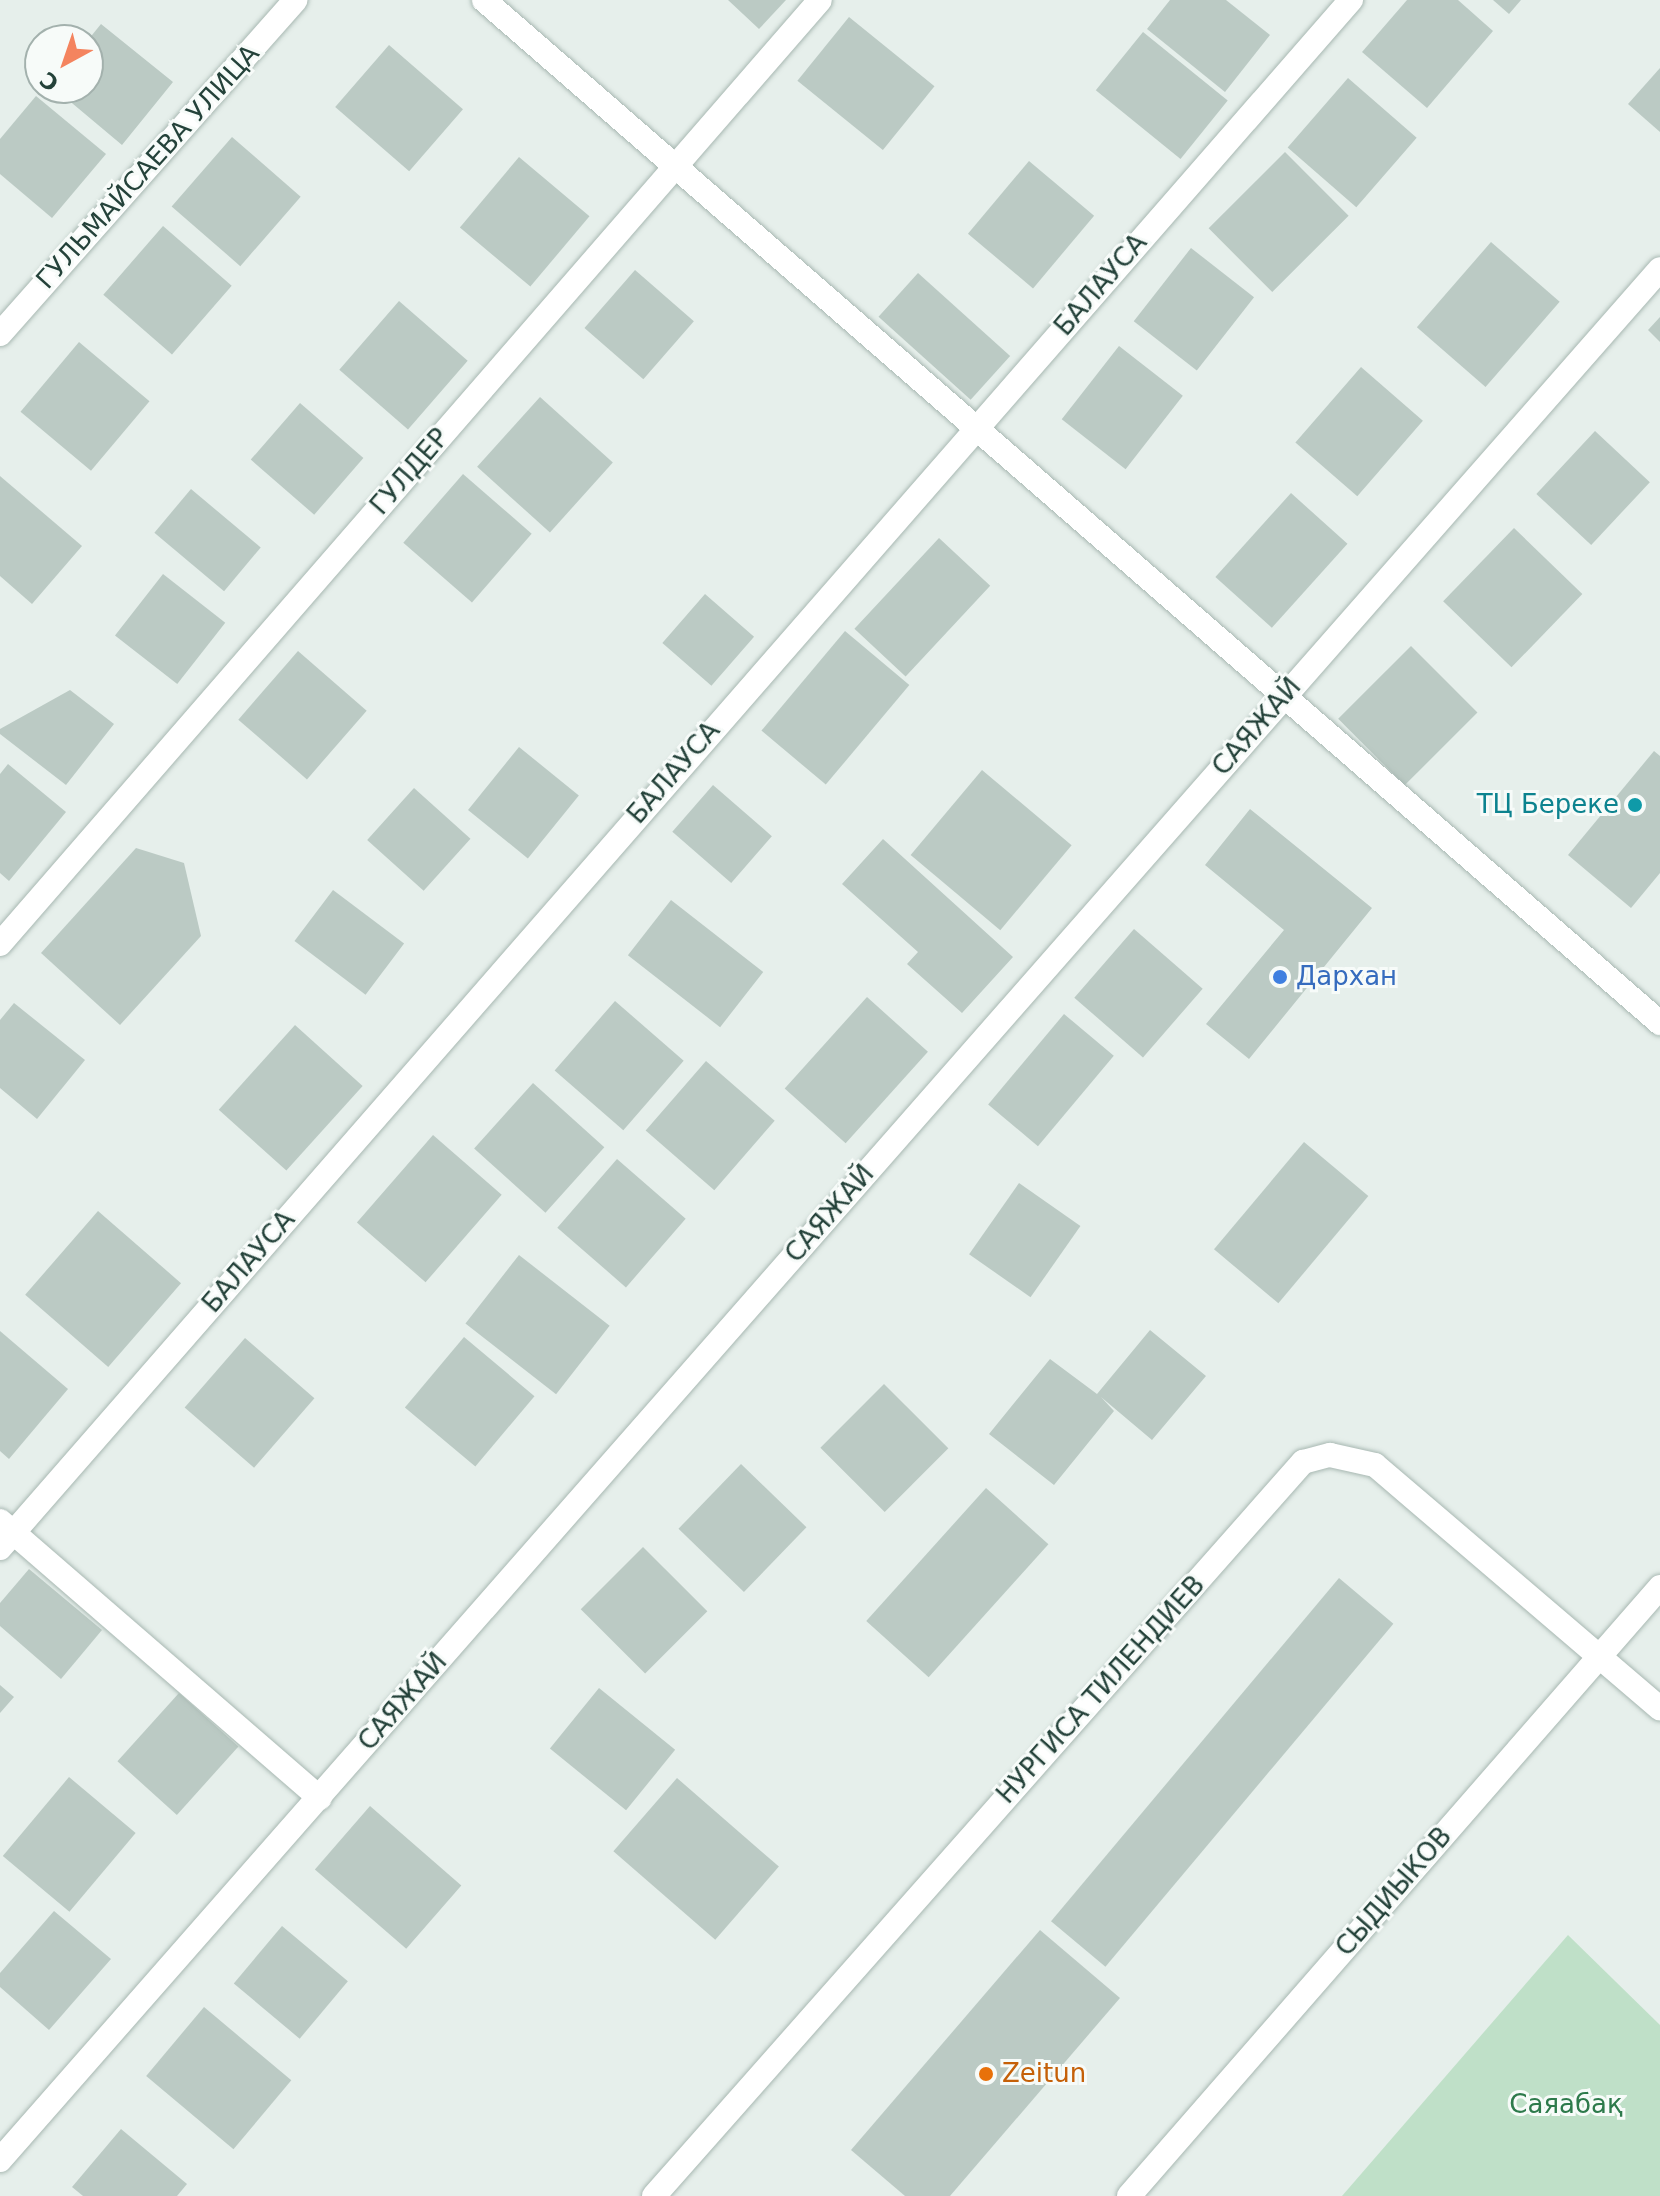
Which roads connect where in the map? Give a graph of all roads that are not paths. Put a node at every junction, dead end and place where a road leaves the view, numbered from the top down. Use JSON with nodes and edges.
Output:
{"nodes":[{"id":1,"x":295,"y":0,"type":"edge"},
{"id":2,"x":484,"y":0,"type":"edge"},
{"id":3,"x":820,"y":0,"type":"edge"},
{"id":4,"x":1351,"y":0,"type":"edge"},
{"id":5,"x":676,"y":167,"type":"junction"},
{"id":6,"x":1660,"y":269,"type":"edge"},
{"id":7,"x":0,"y":334,"type":"edge"},
{"id":8,"x":975,"y":427,"type":"junction"},
{"id":9,"x":1284,"y":696,"type":"junction"},
{"id":10,"x":0,"y":944,"type":"edge"},
{"id":11,"x":1660,"y":1023,"type":"edge"},
{"id":12,"x":4,"y":1534,"type":"edge"},
{"id":13,"x":1660,"y":1587,"type":"edge"},
{"id":14,"x":1600,"y":1657,"type":"junction"},
{"id":15,"x":1660,"y":1708,"type":"edge"},
{"id":16,"x":320,"y":1798,"type":"junction"},
{"id":17,"x":0,"y":2160,"type":"edge"},
{"id":18,"x":654,"y":2196,"type":"edge"},
{"id":19,"x":1129,"y":2196,"type":"edge"}],
"edges":[{"from":1,"to":7,"type":"street","name":"ГУЛЬМАЙСАЕВА УЛИЦА"},
{"from":2,"to":5,"type":"street"},
{"from":3,"to":5,"type":"street","name":"ГУЛДЕР"},
{"from":4,"to":8,"type":"street","name":"БАЛАУСА"},
{"from":5,"to":8,"type":"street"},
{"from":5,"to":10,"type":"street","name":"ГУЛДЕР"},
{"from":6,"to":9,"type":"street","name":"САЯЖАЙ"},
{"from":8,"to":9,"type":"street"},
{"from":8,"to":12,"type":"street","name":"БАЛАУСА"},
{"from":9,"to":11,"type":"street"},
{"from":9,"to":16,"type":"street","name":"САЯЖАЙ"},
{"from":12,"to":16,"type":"street"},
{"from":13,"to":14,"type":"street","name":"СЫДИЫКОВ"},
{"from":14,"to":15,"type":"street","name":"НУРГИСА ТИЛЕНДИЕВ"},
{"from":14,"to":18,"type":"street","name":"НУРГИСА ТИЛЕНДИЕВ"},
{"from":14,"to":19,"type":"street","name":"СЫДИЫКОВ"},
{"from":16,"to":17,"type":"street","name":"САЯЖАЙ"}]}
